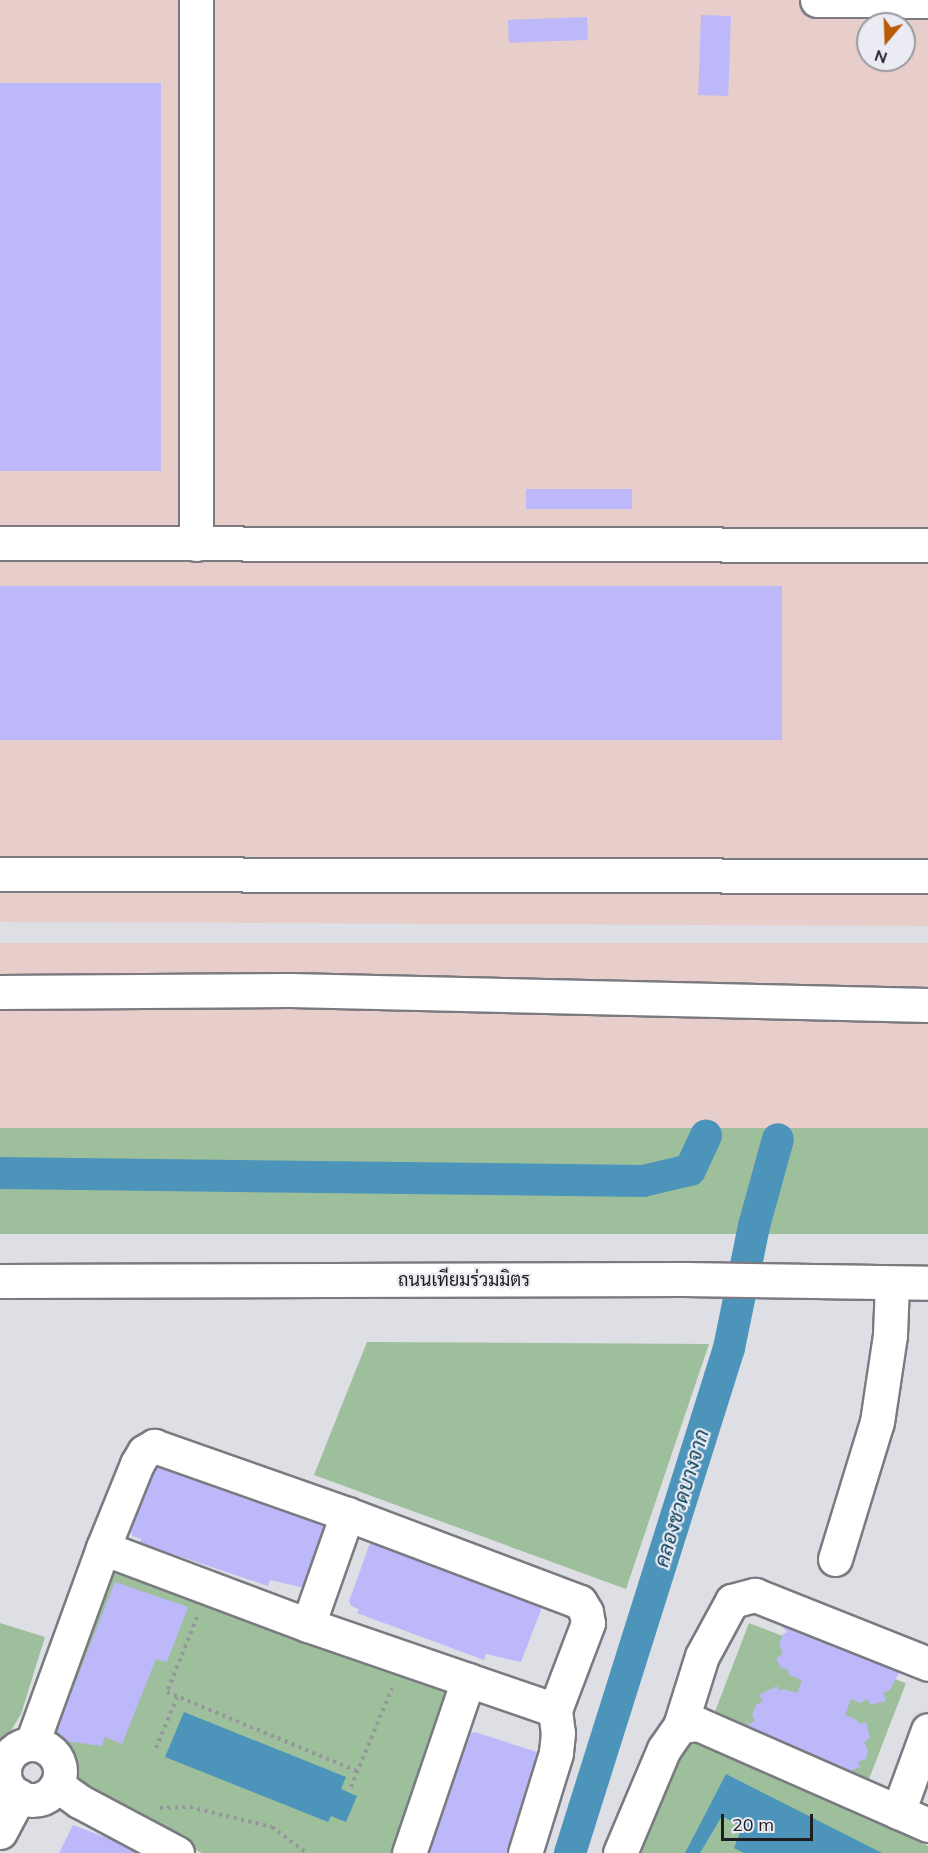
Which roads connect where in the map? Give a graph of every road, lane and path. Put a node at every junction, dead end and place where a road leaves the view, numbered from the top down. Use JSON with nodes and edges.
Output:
{"nodes":[{"id":1,"x":196,"y":0,"type":"edge"},
{"id":2,"x":817,"y":0,"type":"edge"},
{"id":3,"x":928,"y":1,"type":"edge"},
{"id":4,"x":0,"y":543,"type":"edge"},
{"id":5,"x":196,"y":544,"type":"junction"},
{"id":6,"x":928,"y":545,"type":"edge"},
{"id":7,"x":0,"y":874,"type":"edge"},
{"id":8,"x":928,"y":876,"type":"edge"},
{"id":9,"x":0,"y":992,"type":"edge"},
{"id":10,"x":928,"y":1005,"type":"edge"},
{"id":11,"x":0,"y":1281,"type":"edge"},
{"id":12,"x":928,"y":1283,"type":"edge"},
{"id":13,"x":892,"y":1284,"type":"junction"},
{"id":14,"x":347,"y":1514,"type":"junction"},
{"id":15,"x":103,"y":1548,"type":"junction"},
{"id":16,"x":836,"y":1559,"type":"dead end"},
{"id":17,"x":208,"y":1588,"type":"junction"},
{"id":18,"x":308,"y":1625,"type":"junction"},
{"id":19,"x":405,"y":1658,"type":"junction"},
{"id":20,"x":928,"y":1664,"type":"edge"},
{"id":21,"x":468,"y":1680,"type":"junction"},
{"id":22,"x":177,"y":1697,"type":"junction"},
{"id":23,"x":555,"y":1710,"type":"junction"},
{"id":24,"x":680,"y":1726,"type":"junction"},
{"id":25,"x":928,"y":1731,"type":"edge"},
{"id":26,"x":32,"y":1743,"type":"junction"},
{"id":27,"x":156,"y":1748,"type":"dead end"},
{"id":28,"x":2,"y":1765,"type":"edge"},
{"id":29,"x":357,"y":1771,"type":"junction"},
{"id":30,"x":57,"y":1785,"type":"junction"},
{"id":31,"x":351,"y":1787,"type":"dead end"},
{"id":32,"x":19,"y":1796,"type":"junction"},
{"id":33,"x":898,"y":1812,"type":"junction"},
{"id":34,"x":928,"y":1825,"type":"edge"},
{"id":35,"x":129,"y":1828,"type":"junction"},
{"id":36,"x":0,"y":1832,"type":"edge"},
{"id":37,"x":177,"y":1853,"type":"edge"},
{"id":38,"x":307,"y":1853,"type":"edge"},
{"id":39,"x":409,"y":1853,"type":"edge"},
{"id":40,"x":525,"y":1853,"type":"edge"},
{"id":41,"x":620,"y":1853,"type":"edge"}],
"edges":[{"from":1,"to":5,"type":"street"},
{"from":2,"to":3,"type":"street"},
{"from":4,"to":5,"type":"street"},
{"from":5,"to":6,"type":"street"},
{"from":7,"to":8,"type":"street"},
{"from":9,"to":10,"type":"street"},
{"from":11,"to":13,"type":"street","name":"ถนนเทียมร่วมมิตร"},
{"from":12,"to":13,"type":"street","name":"ถนนเทียมร่วมมิตร"},
{"from":13,"to":16,"type":"street"},
{"from":14,"to":15,"type":"street"},
{"from":14,"to":18,"type":"street"},
{"from":14,"to":23,"type":"street"},
{"from":15,"to":17,"type":"street"},
{"from":15,"to":26,"type":"street"},
{"from":17,"to":18,"type":"street"},
{"from":17,"to":22,"type":"path"},
{"from":18,"to":19,"type":"street"},
{"from":19,"to":21,"type":"street"},
{"from":19,"to":29,"type":"path"},
{"from":20,"to":24,"type":"street"},
{"from":21,"to":23,"type":"street"},
{"from":21,"to":39,"type":"street"},
{"from":22,"to":27,"type":"path"},
{"from":22,"to":29,"type":"path"},
{"from":23,"to":40,"type":"street"},
{"from":24,"to":33,"type":"street"},
{"from":24,"to":41,"type":"street"},
{"from":25,"to":33,"type":"street"},
{"from":26,"to":28,"type":"street"},
{"from":26,"to":30,"type":"street"},
{"from":28,"to":32,"type":"street"},
{"from":29,"to":31,"type":"path"},
{"from":30,"to":32,"type":"street"},
{"from":30,"to":35,"type":"street"},
{"from":32,"to":36,"type":"street"},
{"from":33,"to":34,"type":"street"},
{"from":35,"to":37,"type":"street"},
{"from":35,"to":38,"type":"path"}]}
